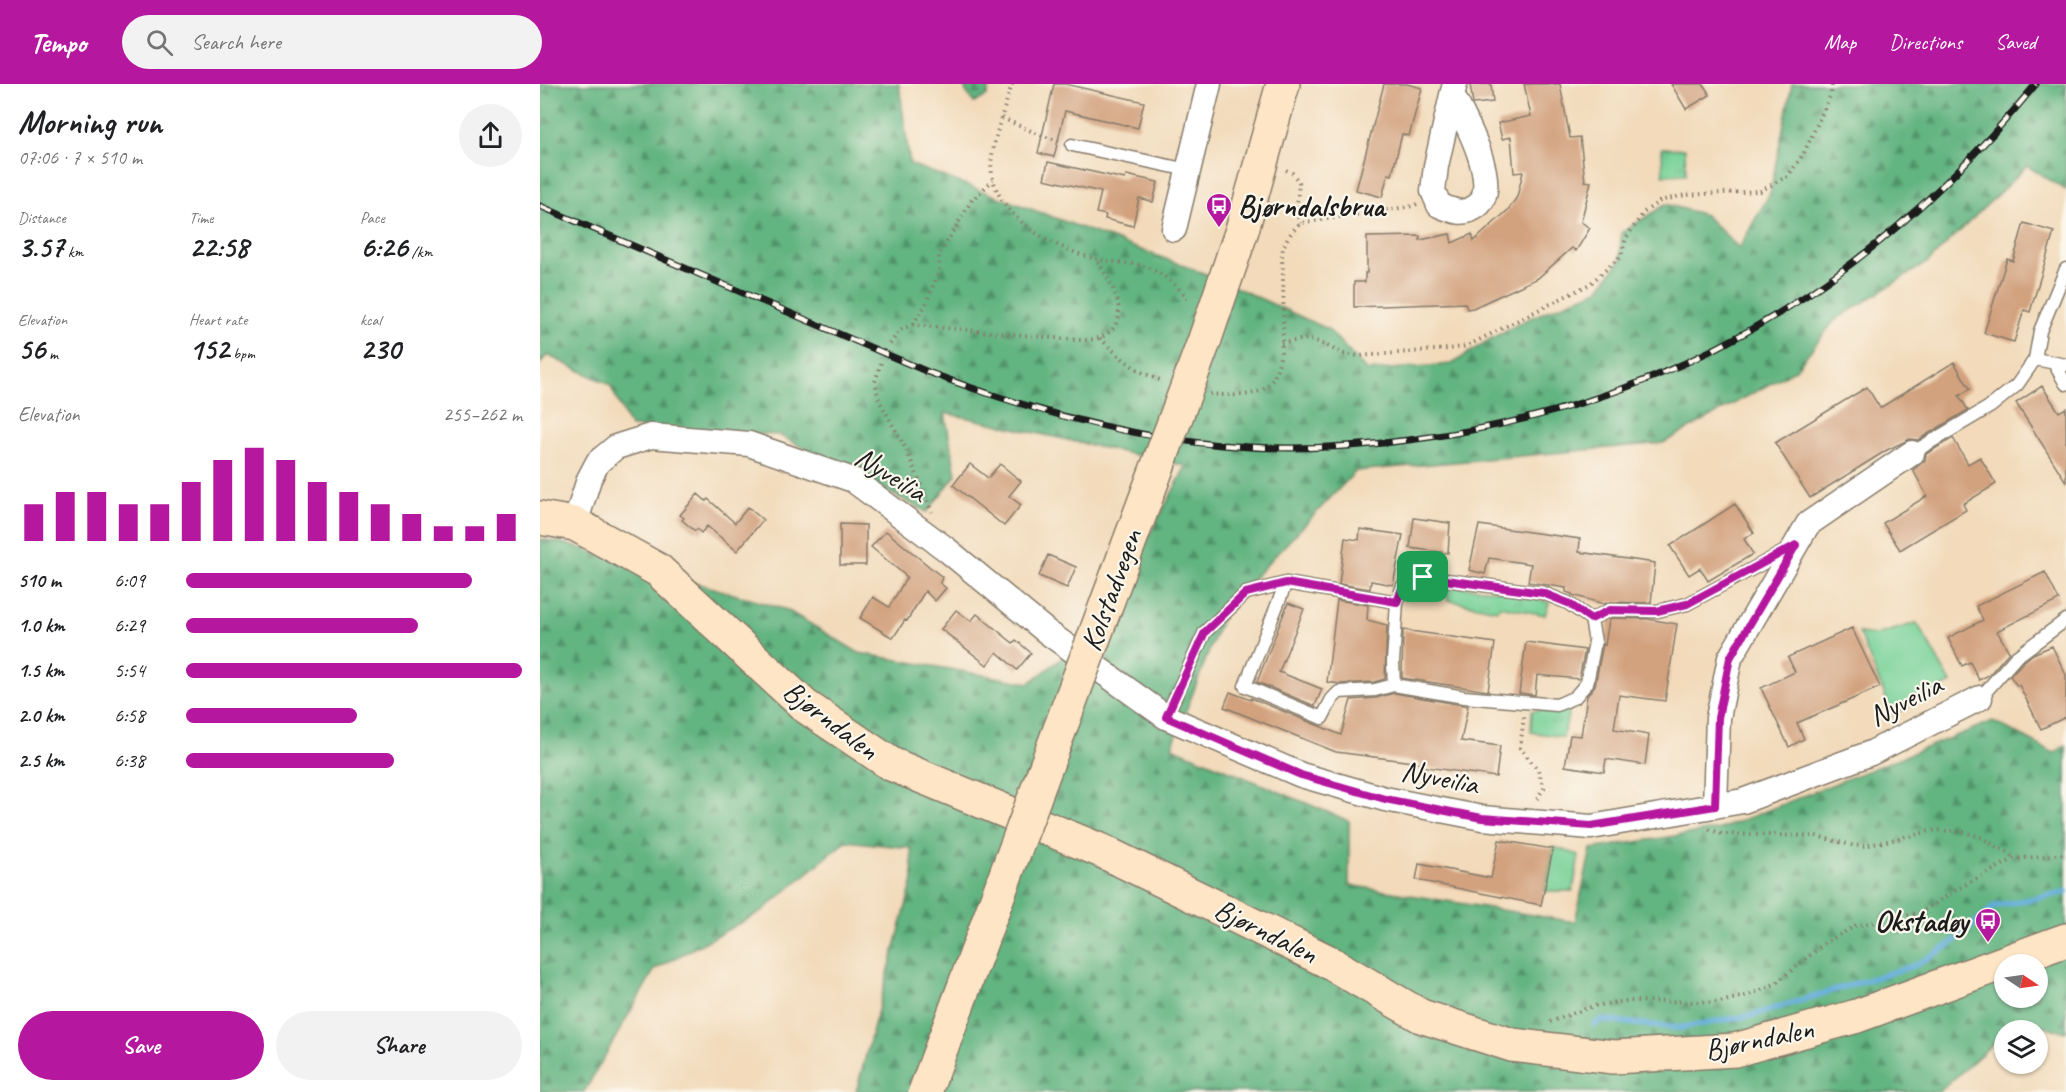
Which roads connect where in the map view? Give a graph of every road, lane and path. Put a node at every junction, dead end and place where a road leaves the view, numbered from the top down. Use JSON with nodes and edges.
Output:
{"nodes":[{"id":1,"x":1012,"y":84,"type":"edge"},
{"id":2,"x":1209,"y":84,"type":"edge"},
{"id":3,"x":1283,"y":84,"type":"edge"},
{"id":4,"x":1832,"y":84,"type":"edge"},
{"id":5,"x":1454,"y":89,"type":"edge"},
{"id":6,"x":1002,"y":118,"type":"junction"},
{"id":7,"x":1072,"y":145,"type":"joint"},
{"id":8,"x":1288,"y":160,"type":"dead end"},
{"id":9,"x":1188,"y":170,"type":"junction"},
{"id":10,"x":993,"y":180,"type":"junction"},
{"id":11,"x":1433,"y":191,"type":"junction"},
{"id":12,"x":1301,"y":223,"type":"junction"},
{"id":13,"x":1174,"y":230,"type":"dead end"},
{"id":14,"x":1096,"y":259,"type":"junction"},
{"id":15,"x":2066,"y":269,"type":"edge"},
{"id":16,"x":1187,"y":310,"type":"dead end"},
{"id":17,"x":913,"y":325,"type":"junction"},
{"id":18,"x":1100,"y":338,"type":"junction"},
{"id":19,"x":890,"y":344,"type":"dead end"},
{"id":20,"x":1281,"y":344,"type":"junction"},
{"id":21,"x":2035,"y":359,"type":"junction"},
{"id":22,"x":881,"y":363,"type":"dead end"},
{"id":23,"x":2060,"y":364,"type":"edge"},
{"id":24,"x":1166,"y":382,"type":"dead end"},
{"id":25,"x":2066,"y":384,"type":"edge"},
{"id":26,"x":1205,"y":393,"type":"dead end"},
{"id":27,"x":1912,"y":453,"type":"joint"},
{"id":28,"x":540,"y":518,"type":"edge"},
{"id":29,"x":575,"y":524,"type":"junction"},
{"id":30,"x":1796,"y":545,"type":"junction"},
{"id":31,"x":946,"y":549,"type":"junction"},
{"id":32,"x":1286,"y":583,"type":"junction"},
{"id":33,"x":1397,"y":602,"type":"junction"},
{"id":34,"x":1591,"y":619,"type":"junction"},
{"id":35,"x":2066,"y":620,"type":"edge"},
{"id":36,"x":1394,"y":685,"type":"junction"},
{"id":37,"x":1980,"y":698,"type":"joint"},
{"id":38,"x":1527,"y":702,"type":"junction"},
{"id":39,"x":1166,"y":717,"type":"junction"},
{"id":40,"x":1715,"y":806,"type":"junction"},
{"id":41,"x":1680,"y":812,"type":"junction"},
{"id":42,"x":1522,"y":822,"type":"junction"},
{"id":43,"x":2066,"y":854,"type":"edge"},
{"id":44,"x":2014,"y":859,"type":"junction"},
{"id":45,"x":2066,"y":940,"type":"edge"},
{"id":46,"x":1543,"y":1023,"type":"dead end"},
{"id":47,"x":925,"y":1092,"type":"edge"}],
"edges":[{"from":1,"to":6,"type":"path"},
{"from":2,"to":9,"type":"street"},
{"from":3,"to":47,"type":"main road","name":"Kolstadvegen","bridge":true},
{"from":4,"to":20,"type":"path"},
{"from":5,"to":11,"type":"street"},
{"from":5,"to":11,"type":"street"},
{"from":6,"to":7,"type":"path"},
{"from":6,"to":10,"type":"path"},
{"from":7,"to":9,"type":"lane"},
{"from":8,"to":12,"type":"path"},
{"from":9,"to":13,"type":"street"},
{"from":10,"to":14,"type":"path"},
{"from":10,"to":17,"type":"path"},
{"from":11,"to":12,"type":"path"},
{"from":12,"to":20,"type":"path"},
{"from":14,"to":16,"type":"path"},
{"from":14,"to":18,"type":"path"},
{"from":15,"to":21,"type":"lane"},
{"from":17,"to":18,"type":"path"},
{"from":17,"to":19,"type":"path"},
{"from":18,"to":24,"type":"path"},
{"from":20,"to":26,"type":"path"},
{"from":21,"to":23,"type":"lane"},
{"from":21,"to":27,"type":"lane"},
{"from":22,"to":31,"type":"path"},
{"from":23,"to":25,"type":"lane"},
{"from":27,"to":30,"type":"street"},
{"from":28,"to":29,"type":"main road","name":"Bjørndalen"},
{"from":29,"to":31,"type":"street","name":"Nyveilia"},
{"from":29,"to":45,"type":"main road","name":"Bjørndalen"},
{"from":30,"to":34,"type":"lane"},
{"from":30,"to":40,"type":"street"},
{"from":31,"to":39,"type":"street","name":"Nyveilia"},
{"from":32,"to":33,"type":"lane"},
{"from":32,"to":36,"type":"lane"},
{"from":32,"to":39,"type":"lane"},
{"from":33,"to":34,"type":"lane"},
{"from":33,"to":36,"type":"lane"},
{"from":34,"to":38,"type":"lane"},
{"from":35,"to":37,"type":"lane","name":"Nyveilia"},
{"from":36,"to":38,"type":"lane"},
{"from":37,"to":40,"type":"street","name":"Nyveilia"},
{"from":38,"to":42,"type":"path"},
{"from":39,"to":42,"type":"street","name":"Nyveilia"},
{"from":40,"to":41,"type":"street","name":"Nyveilia"},
{"from":41,"to":42,"type":"street","name":"Nyveilia"},
{"from":41,"to":44,"type":"path"},
{"from":43,"to":44,"type":"path"},
{"from":44,"to":46,"type":"path"}]}
